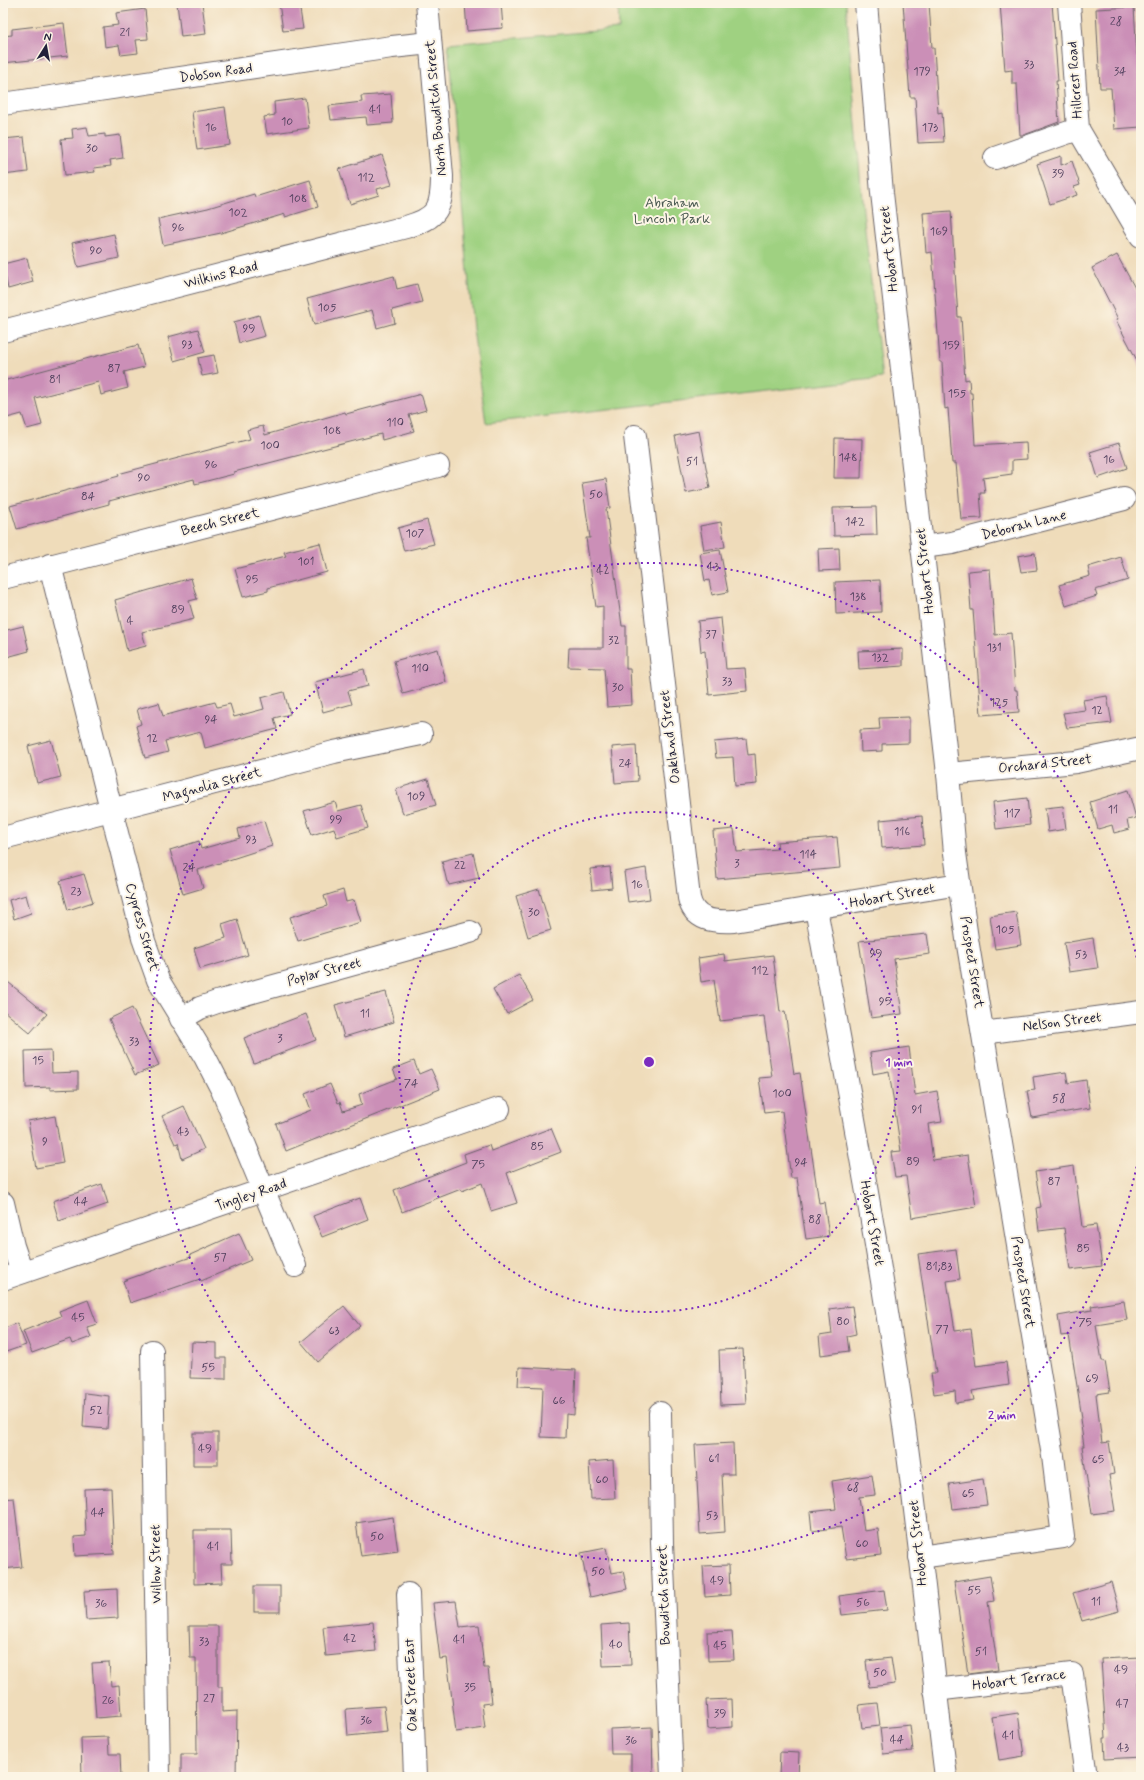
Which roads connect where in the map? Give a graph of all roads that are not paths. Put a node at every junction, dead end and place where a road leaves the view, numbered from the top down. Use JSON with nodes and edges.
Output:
{"nodes":[{"id":1,"x":427,"y":3,"type":"edge"},
{"id":2,"x":866,"y":3,"type":"edge"},
{"id":3,"x":1070,"y":3,"type":"edge"},
{"id":4,"x":430,"y":43,"type":"junction"},
{"id":5,"x":3,"y":104,"type":"edge"},
{"id":6,"x":1078,"y":129,"type":"junction"},
{"id":7,"x":995,"y":158,"type":"dead end"},
{"id":8,"x":435,"y":213,"type":"joint"},
{"id":9,"x":1141,"y":236,"type":"edge"},
{"id":10,"x":3,"y":331,"type":"edge"},
{"id":11,"x":635,"y":436,"type":"dead end"},
{"id":12,"x":438,"y":466,"type":"dead end"},
{"id":13,"x":1124,"y":499,"type":"dead end"},
{"id":14,"x":922,"y":547,"type":"junction"},
{"id":15,"x":50,"y":565,"type":"junction"},
{"id":16,"x":3,"y":578,"type":"edge"},
{"id":17,"x":421,"y":734,"type":"dead end"},
{"id":18,"x":1141,"y":748,"type":"edge"},
{"id":19,"x":948,"y":774,"type":"junction"},
{"id":20,"x":111,"y":811,"type":"junction"},
{"id":21,"x":3,"y":838,"type":"edge"},
{"id":22,"x":959,"y":884,"type":"junction"},
{"id":23,"x":816,"y":908,"type":"junction"},
{"id":24,"x":470,"y":932,"type":"dead end"},
{"id":25,"x":1141,"y":1012,"type":"edge"},
{"id":26,"x":181,"y":1019,"type":"junction"},
{"id":27,"x":983,"y":1033,"type":"junction"},
{"id":28,"x":499,"y":1109,"type":"dead end"},
{"id":29,"x":264,"y":1190,"type":"junction"},
{"id":30,"x":3,"y":1203,"type":"edge"},
{"id":31,"x":295,"y":1266,"type":"dead end"},
{"id":32,"x":13,"y":1276,"type":"edge"},
{"id":33,"x":152,"y":1351,"type":"dead end"},
{"id":34,"x":660,"y":1413,"type":"dead end"},
{"id":35,"x":920,"y":1557,"type":"junction"},
{"id":36,"x":408,"y":1594,"type":"dead end"},
{"id":37,"x":935,"y":1690,"type":"junction"},
{"id":38,"x":159,"y":1777,"type":"edge"},
{"id":39,"x":415,"y":1777,"type":"edge"},
{"id":40,"x":672,"y":1777,"type":"edge"},
{"id":41,"x":946,"y":1777,"type":"edge"},
{"id":42,"x":1086,"y":1777,"type":"edge"}],
"edges":[{"from":1,"to":4,"type":"street","name":"North Bowditch Street"},
{"from":2,"to":14,"type":"street","name":"Hobart Street"},
{"from":3,"to":6,"type":"street","name":"Hillcrest Road"},
{"from":4,"to":5,"type":"street","name":"Dobson Road"},
{"from":4,"to":8,"type":"street","name":"North Bowditch Street"},
{"from":6,"to":7,"type":"street"},
{"from":6,"to":9,"type":"street","name":"Hillcrest Road"},
{"from":8,"to":10,"type":"street","name":"Wilkins Road"},
{"from":11,"to":23,"type":"street","name":"Oakland Street"},
{"from":12,"to":15,"type":"street","name":"Beech Street"},
{"from":13,"to":14,"type":"street","name":"Deborah Lane"},
{"from":14,"to":19,"type":"street","name":"Hobart Street"},
{"from":15,"to":16,"type":"street","name":"Beech Street"},
{"from":15,"to":20,"type":"street","name":"Cypress Street"},
{"from":17,"to":20,"type":"street","name":"Magnolia Street"},
{"from":18,"to":19,"type":"street","name":"Orchard Street"},
{"from":19,"to":22,"type":"street","name":"Hobart Street"},
{"from":20,"to":21,"type":"street","name":"Magnolia Street"},
{"from":20,"to":26,"type":"street","name":"Cypress Street"},
{"from":22,"to":23,"type":"street","name":"Hobart Street"},
{"from":22,"to":27,"type":"street","name":"Prospect Street"},
{"from":23,"to":35,"type":"street","name":"Hobart Street"},
{"from":24,"to":26,"type":"street","name":"Poplar Street"},
{"from":25,"to":27,"type":"street","name":"Nelson Street"},
{"from":26,"to":29,"type":"street","name":"Cypress Street"},
{"from":27,"to":35,"type":"street","name":"Prospect Street"},
{"from":28,"to":29,"type":"street","name":"Tingley Road"},
{"from":29,"to":31,"type":"street","name":"Cypress Street"},
{"from":29,"to":32,"type":"street","name":"Tingley Road"},
{"from":30,"to":32,"type":"street"},
{"from":33,"to":38,"type":"street","name":"Willow Street"},
{"from":34,"to":40,"type":"street","name":"Bowditch Street"},
{"from":35,"to":37,"type":"street","name":"Hobart Street"},
{"from":36,"to":39,"type":"street","name":"Oak Street East"},
{"from":37,"to":41,"type":"street","name":"Hobart Street"},
{"from":37,"to":42,"type":"street","name":"Hobart Terrace"}]}
